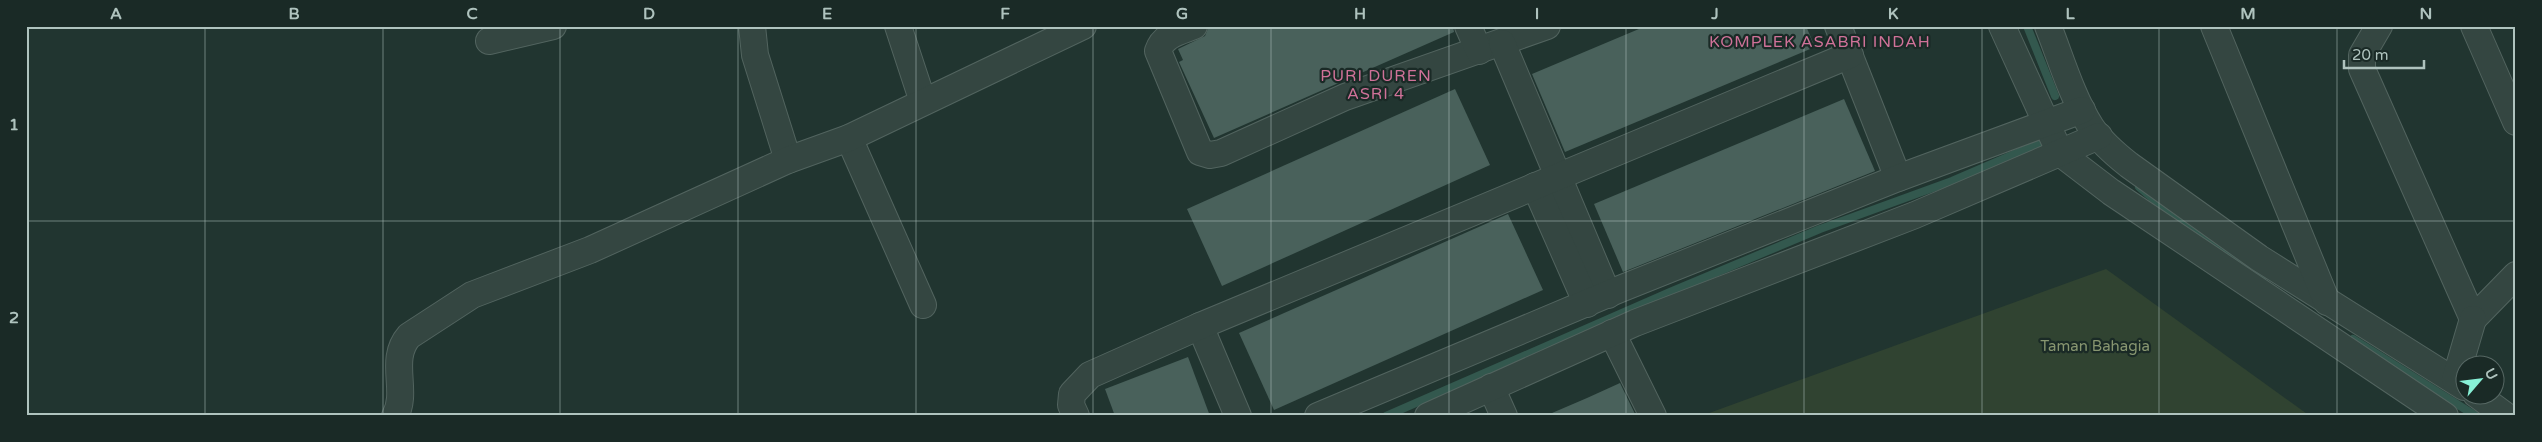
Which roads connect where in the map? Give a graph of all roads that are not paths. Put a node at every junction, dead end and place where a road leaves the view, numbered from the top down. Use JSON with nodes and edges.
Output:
{"nodes":[{"id":1,"x":553,"y":26,"type":"edge"},
{"id":2,"x":752,"y":26,"type":"edge"},
{"id":3,"x":898,"y":26,"type":"edge"},
{"id":4,"x":1083,"y":26,"type":"edge"},
{"id":5,"x":1194,"y":26,"type":"edge"},
{"id":6,"x":1468,"y":26,"type":"edge"},
{"id":7,"x":1548,"y":26,"type":"edge"},
{"id":8,"x":1838,"y":26,"type":"edge"},
{"id":9,"x":2002,"y":26,"type":"edge"},
{"id":10,"x":2048,"y":26,"type":"edge"},
{"id":11,"x":2214,"y":26,"type":"edge"},
{"id":12,"x":2379,"y":26,"type":"edge"},
{"id":13,"x":2474,"y":26,"type":"edge"},
{"id":14,"x":488,"y":41,"type":"dead end"},
{"id":15,"x":1490,"y":47,"type":"junction"},
{"id":16,"x":1850,"y":55,"type":"junction"},
{"id":17,"x":923,"y":102,"type":"junction"},
{"id":18,"x":2082,"y":110,"type":"junction"},
{"id":19,"x":2516,"y":122,"type":"edge"},
{"id":20,"x":2052,"y":136,"type":"junction"},
{"id":21,"x":2099,"y":136,"type":"junction"},
{"id":22,"x":849,"y":138,"type":"junction"},
{"id":23,"x":788,"y":160,"type":"junction"},
{"id":24,"x":1559,"y":176,"type":"junction"},
{"id":25,"x":1898,"y":178,"type":"junction"},
{"id":26,"x":1535,"y":186,"type":"junction"},
{"id":27,"x":2516,"y":275,"type":"edge"},
{"id":28,"x":2327,"y":302,"type":"junction"},
{"id":29,"x":1618,"y":304,"type":"junction"},
{"id":30,"x":923,"y":305,"type":"dead end"},
{"id":31,"x":2473,"y":319,"type":"junction"},
{"id":32,"x":1200,"y":326,"type":"junction"},
{"id":33,"x":1612,"y":333,"type":"junction"},
{"id":34,"x":2469,"y":354,"type":"edge"},
{"id":35,"x":2454,"y":380,"type":"edge"},
{"id":36,"x":1491,"y":387,"type":"junction"},
{"id":37,"x":2489,"y":404,"type":"edge"},
{"id":38,"x":395,"y":416,"type":"edge"},
{"id":39,"x":1076,"y":416,"type":"edge"},
{"id":40,"x":1238,"y":416,"type":"edge"},
{"id":41,"x":1318,"y":416,"type":"edge"},
{"id":42,"x":1428,"y":416,"type":"edge"},
{"id":43,"x":1504,"y":416,"type":"edge"},
{"id":44,"x":1653,"y":416,"type":"edge"},
{"id":45,"x":2445,"y":416,"type":"edge"},
{"id":46,"x":2506,"y":416,"type":"edge"}],
"edges":[{"from":1,"to":14,"type":"street"},
{"from":2,"to":23,"type":"street"},
{"from":3,"to":17,"type":"street"},
{"from":4,"to":17,"type":"street"},
{"from":5,"to":15,"type":"street"},
{"from":6,"to":15,"type":"street"},
{"from":7,"to":15,"type":"street"},
{"from":8,"to":16,"type":"street"},
{"from":9,"to":20,"type":"street"},
{"from":10,"to":18,"type":"street"},
{"from":11,"to":28,"type":"street"},
{"from":12,"to":31,"type":"street"},
{"from":13,"to":19,"type":"street"},
{"from":15,"to":24,"type":"street"},
{"from":16,"to":24,"type":"street"},
{"from":16,"to":25,"type":"street"},
{"from":17,"to":22,"type":"street"},
{"from":18,"to":20,"type":"street"},
{"from":18,"to":21,"type":"street"},
{"from":20,"to":21,"type":"street"},
{"from":20,"to":25,"type":"street"},
{"from":20,"to":29,"type":"street"},
{"from":20,"to":45,"type":"street"},
{"from":21,"to":28,"type":"street"},
{"from":22,"to":23,"type":"street"},
{"from":22,"to":30,"type":"street"},
{"from":23,"to":38,"type":"street"},
{"from":24,"to":26,"type":"street"},
{"from":24,"to":29,"type":"street"},
{"from":25,"to":29,"type":"street"},
{"from":26,"to":29,"type":"street"},
{"from":26,"to":32,"type":"street"},
{"from":27,"to":31,"type":"street"},
{"from":28,"to":35,"type":"street"},
{"from":29,"to":33,"type":"street"},
{"from":29,"to":41,"type":"street"},
{"from":31,"to":34,"type":"street"},
{"from":32,"to":39,"type":"street"},
{"from":32,"to":40,"type":"street"},
{"from":33,"to":36,"type":"street"},
{"from":33,"to":44,"type":"street"},
{"from":36,"to":42,"type":"street"},
{"from":36,"to":43,"type":"street"},
{"from":37,"to":46,"type":"street"}]}
